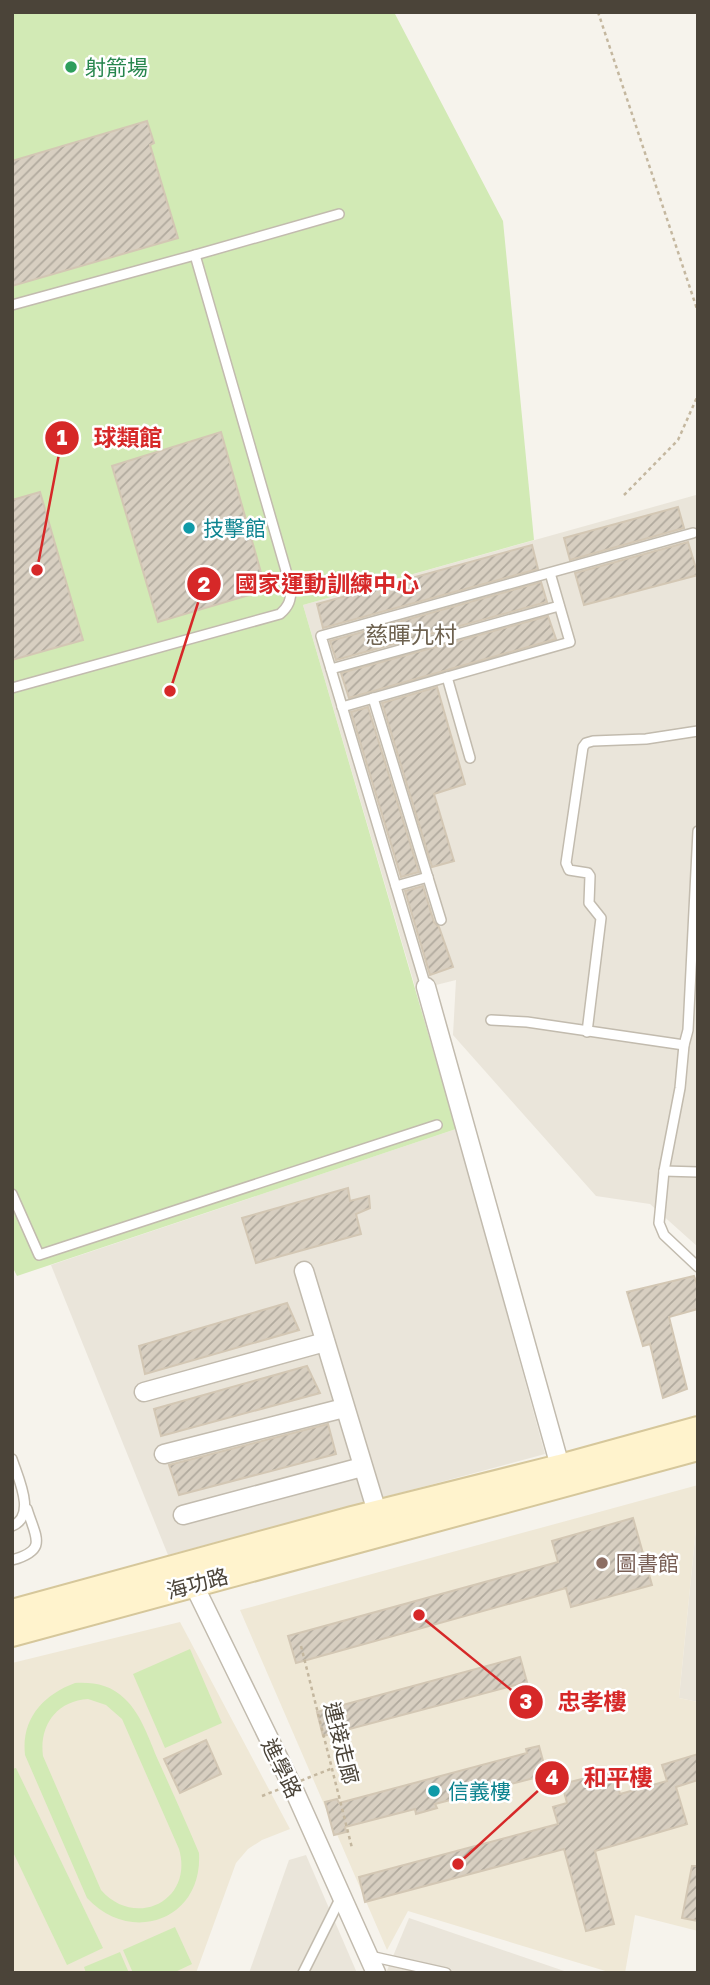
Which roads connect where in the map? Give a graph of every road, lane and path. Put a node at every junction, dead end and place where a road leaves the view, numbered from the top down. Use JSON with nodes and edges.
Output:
{"nodes":[{"id":1,"x":598,"y":12,"type":"edge"},
{"id":2,"x":339,"y":214,"type":"dead end"},
{"id":3,"x":195,"y":255,"type":"junction"},
{"id":4,"x":12,"y":305,"type":"edge"},
{"id":5,"x":698,"y":312,"type":"edge"},
{"id":6,"x":698,"y":395,"type":"edge"},
{"id":7,"x":624,"y":495,"type":"dead end"},
{"id":8,"x":694,"y":533,"type":"dead end"},
{"id":9,"x":550,"y":573,"type":"junction"},
{"id":10,"x":559,"y":606,"type":"junction"},
{"id":11,"x":331,"y":668,"type":"junction"},
{"id":12,"x":447,"y":677,"type":"junction"},
{"id":13,"x":12,"y":688,"type":"edge"},
{"id":14,"x":373,"y":698,"type":"junction"},
{"id":15,"x":342,"y":707,"type":"junction"},
{"id":16,"x":698,"y":731,"type":"edge"},
{"id":17,"x":470,"y":758,"type":"dead end"},
{"id":18,"x":698,"y":831,"type":"edge"},
{"id":19,"x":428,"y":877,"type":"junction"},
{"id":20,"x":396,"y":886,"type":"junction"},
{"id":21,"x":441,"y":920,"type":"dead end"},
{"id":22,"x":426,"y":988,"type":"joint"},
{"id":23,"x":491,"y":1020,"type":"dead end"},
{"id":24,"x":693,"y":1029,"type":"edge"},
{"id":25,"x":587,"y":1032,"type":"junction"},
{"id":26,"x":684,"y":1045,"type":"junction"},
{"id":27,"x":436,"y":1125,"type":"dead end"},
{"id":28,"x":664,"y":1171,"type":"junction"},
{"id":29,"x":698,"y":1172,"type":"edge"},
{"id":30,"x":12,"y":1194,"type":"edge"},
{"id":31,"x":698,"y":1267,"type":"edge"},
{"id":32,"x":304,"y":1271,"type":"dead end"},
{"id":33,"x":324,"y":1342,"type":"junction"},
{"id":34,"x":145,"y":1392,"type":"dead end"},
{"id":35,"x":344,"y":1408,"type":"junction"},
{"id":36,"x":698,"y":1429,"type":"edge"},
{"id":37,"x":698,"y":1448,"type":"edge"},
{"id":38,"x":164,"y":1454,"type":"dead end"},
{"id":39,"x":12,"y":1459,"type":"edge"},
{"id":40,"x":362,"y":1467,"type":"junction"},
{"id":41,"x":563,"y":1475,"type":"junction"},
{"id":42,"x":25,"y":1505,"type":"junction"},
{"id":43,"x":184,"y":1515,"type":"dead end"},
{"id":44,"x":379,"y":1522,"type":"junction"},
{"id":45,"x":12,"y":1526,"type":"edge"},
{"id":46,"x":34,"y":1531,"type":"junction"},
{"id":47,"x":12,"y":1560,"type":"edge"},
{"id":48,"x":189,"y":1574,"type":"junction"},
{"id":49,"x":12,"y":1612,"type":"edge"},
{"id":50,"x":12,"y":1634,"type":"edge"},
{"id":51,"x":301,"y":1646,"type":"dead end"},
{"id":52,"x":332,"y":1768,"type":"junction"},
{"id":53,"x":262,"y":1796,"type":"dead end"},
{"id":54,"x":352,"y":1848,"type":"dead end"},
{"id":55,"x":341,"y":1897,"type":"junction"},
{"id":56,"x":368,"y":1955,"type":"junction"},
{"id":57,"x":303,"y":1973,"type":"edge"},
{"id":58,"x":376,"y":1973,"type":"edge"},
{"id":59,"x":446,"y":1973,"type":"edge"}],
"edges":[{"from":1,"to":5,"type":"path"},
{"from":2,"to":3,"type":"lane"},
{"from":3,"to":4,"type":"lane"},
{"from":3,"to":13,"type":"lane"},
{"from":6,"to":7,"type":"path"},
{"from":8,"to":9,"type":"lane"},
{"from":9,"to":10,"type":"lane"},
{"from":9,"to":11,"type":"lane"},
{"from":10,"to":11,"type":"lane"},
{"from":10,"to":12,"type":"lane"},
{"from":11,"to":15,"type":"lane"},
{"from":12,"to":14,"type":"lane"},
{"from":12,"to":17,"type":"lane"},
{"from":14,"to":15,"type":"lane"},
{"from":14,"to":19,"type":"lane"},
{"from":15,"to":20,"type":"lane"},
{"from":16,"to":25,"type":"lane"},
{"from":18,"to":24,"type":"lane"},
{"from":19,"to":20,"type":"lane"},
{"from":19,"to":21,"type":"lane"},
{"from":20,"to":22,"type":"lane"},
{"from":22,"to":41,"type":"street"},
{"from":23,"to":25,"type":"lane"},
{"from":24,"to":26,"type":"lane"},
{"from":25,"to":26,"type":"lane"},
{"from":26,"to":28,"type":"lane"},
{"from":27,"to":30,"type":"lane"},
{"from":28,"to":29,"type":"lane"},
{"from":28,"to":31,"type":"lane"},
{"from":32,"to":33,"type":"street"},
{"from":33,"to":34,"type":"street"},
{"from":33,"to":35,"type":"street"},
{"from":35,"to":38,"type":"street"},
{"from":35,"to":40,"type":"street"},
{"from":36,"to":41,"type":"street","name":"海功路"},
{"from":37,"to":41,"type":"street","name":"海功路"},
{"from":39,"to":42,"type":"lane"},
{"from":40,"to":43,"type":"street"},
{"from":40,"to":44,"type":"street"},
{"from":41,"to":44,"type":"street","name":"海功路"},
{"from":42,"to":45,"type":"lane"},
{"from":42,"to":46,"type":"lane"},
{"from":44,"to":48,"type":"street","name":"海功路"},
{"from":45,"to":46,"type":"lane"},
{"from":46,"to":47,"type":"lane"},
{"from":48,"to":49,"type":"street","name":"海功路"},
{"from":48,"to":50,"type":"street","name":"海功路"},
{"from":48,"to":55,"type":"street","name":"進學路"},
{"from":51,"to":52,"type":"path","name":"連接走廊"},
{"from":52,"to":53,"type":"path","bridge":true},
{"from":52,"to":54,"type":"path","name":"連接走廊"},
{"from":55,"to":56,"type":"street","name":"進學路"},
{"from":55,"to":57,"type":"lane"},
{"from":56,"to":58,"type":"street","name":"進學路"},
{"from":56,"to":59,"type":"lane"}]}
